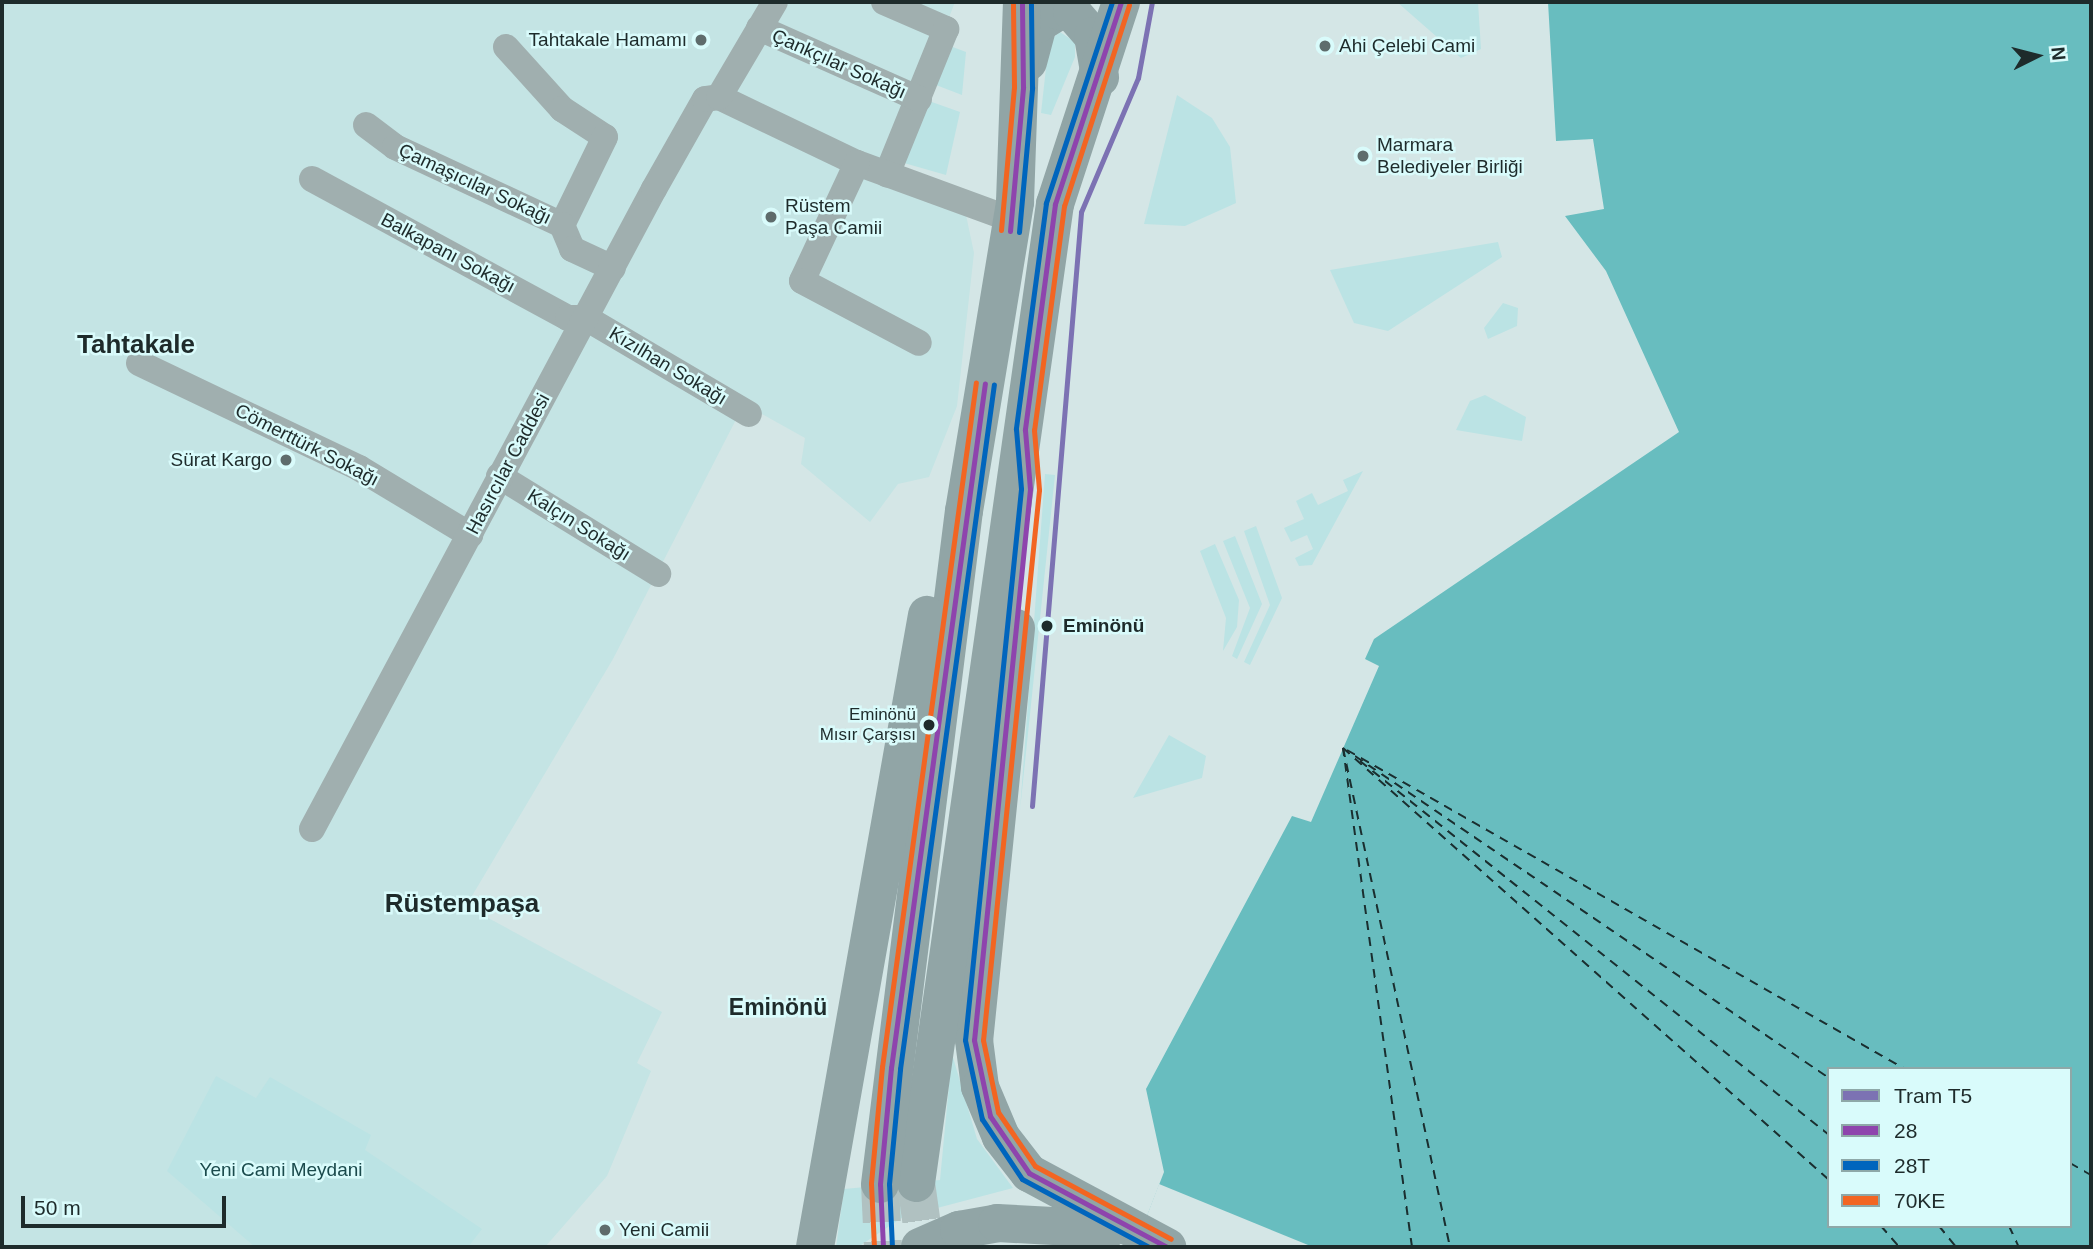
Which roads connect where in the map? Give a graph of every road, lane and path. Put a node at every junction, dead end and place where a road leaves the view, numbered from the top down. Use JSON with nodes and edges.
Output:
{"nodes":[{"id":1,"x":775,"y":2,"type":"edge"},
{"id":2,"x":884,"y":2,"type":"edge"},
{"id":3,"x":1022,"y":2,"type":"edge"},
{"id":4,"x":1121,"y":2,"type":"edge"},
{"id":5,"x":759,"y":28,"type":"junction"},
{"id":6,"x":506,"y":47,"type":"dead end"},
{"id":7,"x":1100,"y":77,"type":"junction"},
{"id":8,"x":1023,"y":87,"type":"junction"},
{"id":9,"x":712,"y":98,"type":"junction"},
{"id":10,"x":919,"y":99,"type":"junction"},
{"id":11,"x":366,"y":125,"type":"dead end"},
{"id":12,"x":857,"y":163,"type":"junction"},
{"id":13,"x":887,"y":174,"type":"junction"},
{"id":14,"x":312,"y":179,"type":"dead end"},
{"id":15,"x":996,"y":214,"type":"dead end"},
{"id":16,"x":562,"y":225,"type":"junction"},
{"id":17,"x":613,"y":268,"type":"junction"},
{"id":18,"x":586,"y":318,"type":"junction"},
{"id":19,"x":919,"y":343,"type":"dead end"},
{"id":20,"x":139,"y":363,"type":"dead end"},
{"id":21,"x":749,"y":414,"type":"dead end"},
{"id":22,"x":1025,"y":430,"type":"junction"},
{"id":23,"x":499,"y":476,"type":"junction"},
{"id":24,"x":964,"y":511,"type":"junction"},
{"id":25,"x":470,"y":535,"type":"junction"},
{"id":26,"x":658,"y":574,"type":"dead end"},
{"id":27,"x":312,"y":829,"type":"dead end"},
{"id":28,"x":1132,"y":1232,"type":"junction"},
{"id":29,"x":815,"y":1247,"type":"edge"},
{"id":30,"x":920,"y":1247,"type":"edge"},
{"id":31,"x":1167,"y":1247,"type":"edge"}],
"edges":[{"from":1,"to":5,"type":"street","name":"Hasırcılar Caddesi"},
{"from":2,"to":10,"type":"street"},
{"from":3,"to":8,"type":"main road"},
{"from":4,"to":7,"type":"main road"},
{"from":5,"to":9,"type":"street","name":"Hasırcılar Caddesi"},
{"from":5,"to":10,"type":"street","name":"Çankçılar Sokağı"},
{"from":6,"to":16,"type":"street"},
{"from":7,"to":8,"type":"main road"},
{"from":7,"to":22,"type":"main road"},
{"from":8,"to":24,"type":"main road"},
{"from":9,"to":12,"type":"street"},
{"from":9,"to":17,"type":"street","name":"Hasırcılar Caddesi"},
{"from":10,"to":13,"type":"street"},
{"from":11,"to":16,"type":"street","name":"Çamaşıcılar Sokağı"},
{"from":12,"to":13,"type":"street"},
{"from":12,"to":19,"type":"street"},
{"from":13,"to":15,"type":"street"},
{"from":14,"to":18,"type":"street","name":"Balkapanı Sokağı"},
{"from":16,"to":17,"type":"street","name":"Çamaşıcılar Sokağı"},
{"from":17,"to":18,"type":"street","name":"Hasırcılar Caddesi"},
{"from":18,"to":21,"type":"street","name":"Kızılhan Sokağı"},
{"from":18,"to":23,"type":"street","name":"Hasırcılar Caddesi"},
{"from":20,"to":25,"type":"street","name":"Cömerttürk Sokağı"},
{"from":22,"to":24,"type":"main road"},
{"from":22,"to":28,"type":"main road"},
{"from":23,"to":25,"type":"street","name":"Hasırcılar Caddesi"},
{"from":23,"to":26,"type":"street","name":"Kalçın Sokağı"},
{"from":24,"to":29,"type":"main road"},
{"from":25,"to":27,"type":"street","name":"Hasırcılar Caddesi"},
{"from":28,"to":30,"type":"main road"},
{"from":28,"to":31,"type":"main road"}]}
